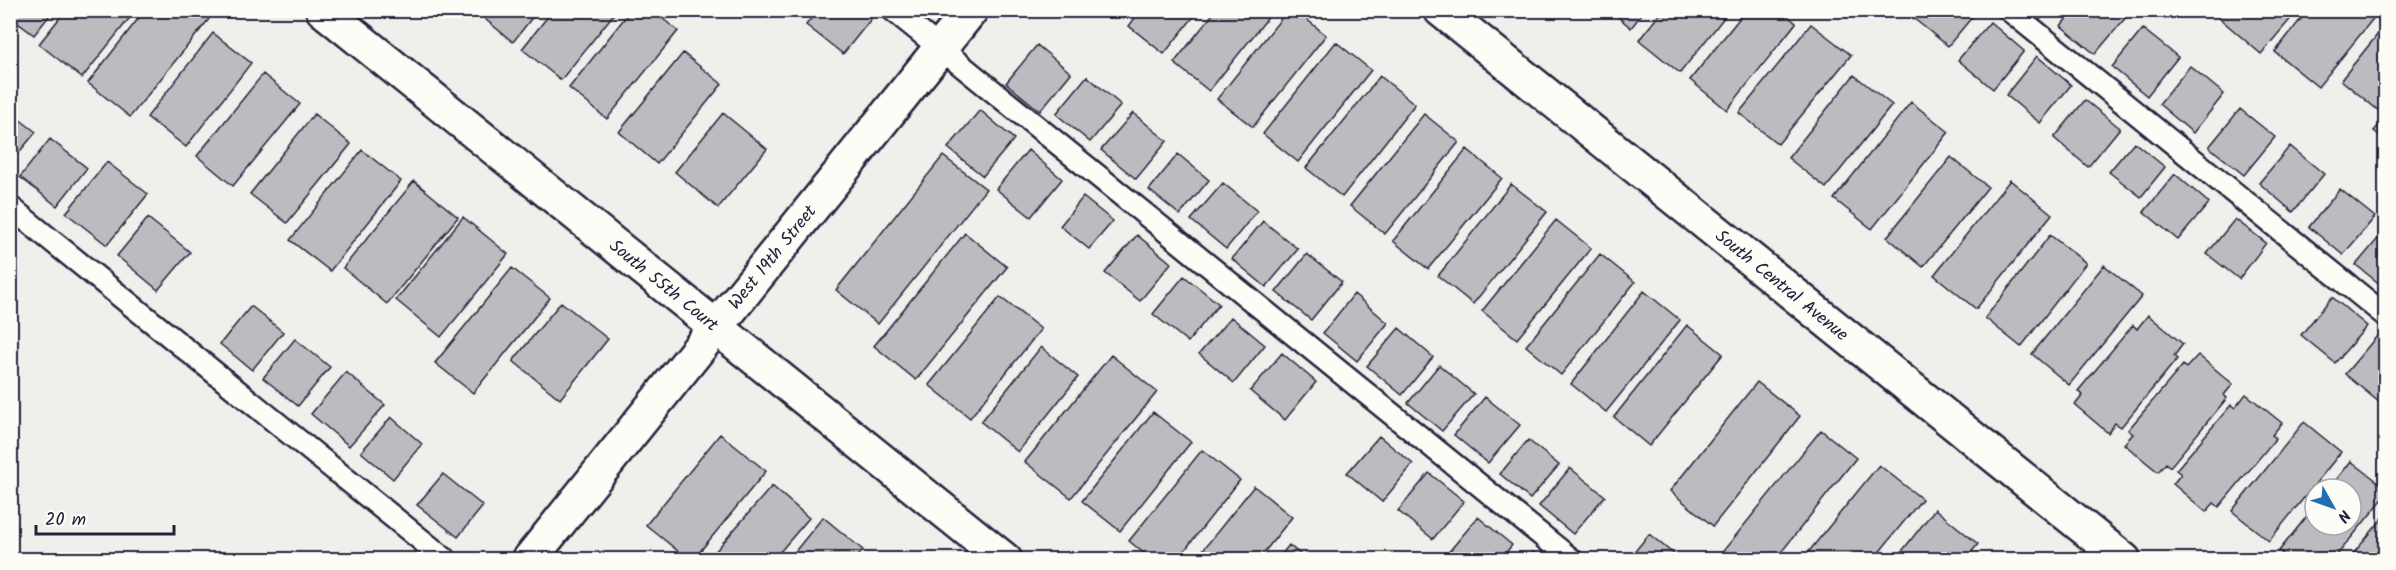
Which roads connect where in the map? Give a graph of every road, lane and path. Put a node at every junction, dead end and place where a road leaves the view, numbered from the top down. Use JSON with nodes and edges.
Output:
{"nodes":[{"id":1,"x":323,"y":10,"type":"edge"},
{"id":2,"x":893,"y":10,"type":"edge"},
{"id":3,"x":971,"y":10,"type":"edge"},
{"id":4,"x":1441,"y":10,"type":"edge"},
{"id":5,"x":2009,"y":10,"type":"edge"},
{"id":6,"x":940,"y":49,"type":"junction"},
{"id":7,"x":10,"y":207,"type":"edge"},
{"id":8,"x":2385,"y":316,"type":"edge"},
{"id":9,"x":716,"y":327,"type":"junction"},
{"id":10,"x":446,"y":560,"type":"edge"},
{"id":11,"x":529,"y":560,"type":"edge"},
{"id":12,"x":1005,"y":560,"type":"edge"},
{"id":13,"x":1572,"y":560,"type":"edge"},
{"id":14,"x":2124,"y":560,"type":"edge"}],
"edges":[{"from":1,"to":9,"type":"street","name":"South 55th Court"},
{"from":2,"to":6,"type":"lane"},
{"from":3,"to":6,"type":"street","name":"West 19th Street"},
{"from":4,"to":14,"type":"street","name":"South Central Avenue"},
{"from":5,"to":8,"type":"lane"},
{"from":6,"to":9,"type":"street","name":"West 19th Street"},
{"from":6,"to":13,"type":"lane"},
{"from":7,"to":10,"type":"lane"},
{"from":9,"to":11,"type":"street","name":"West 19th Street"},
{"from":9,"to":12,"type":"street","name":"South 55th Court"}]}
